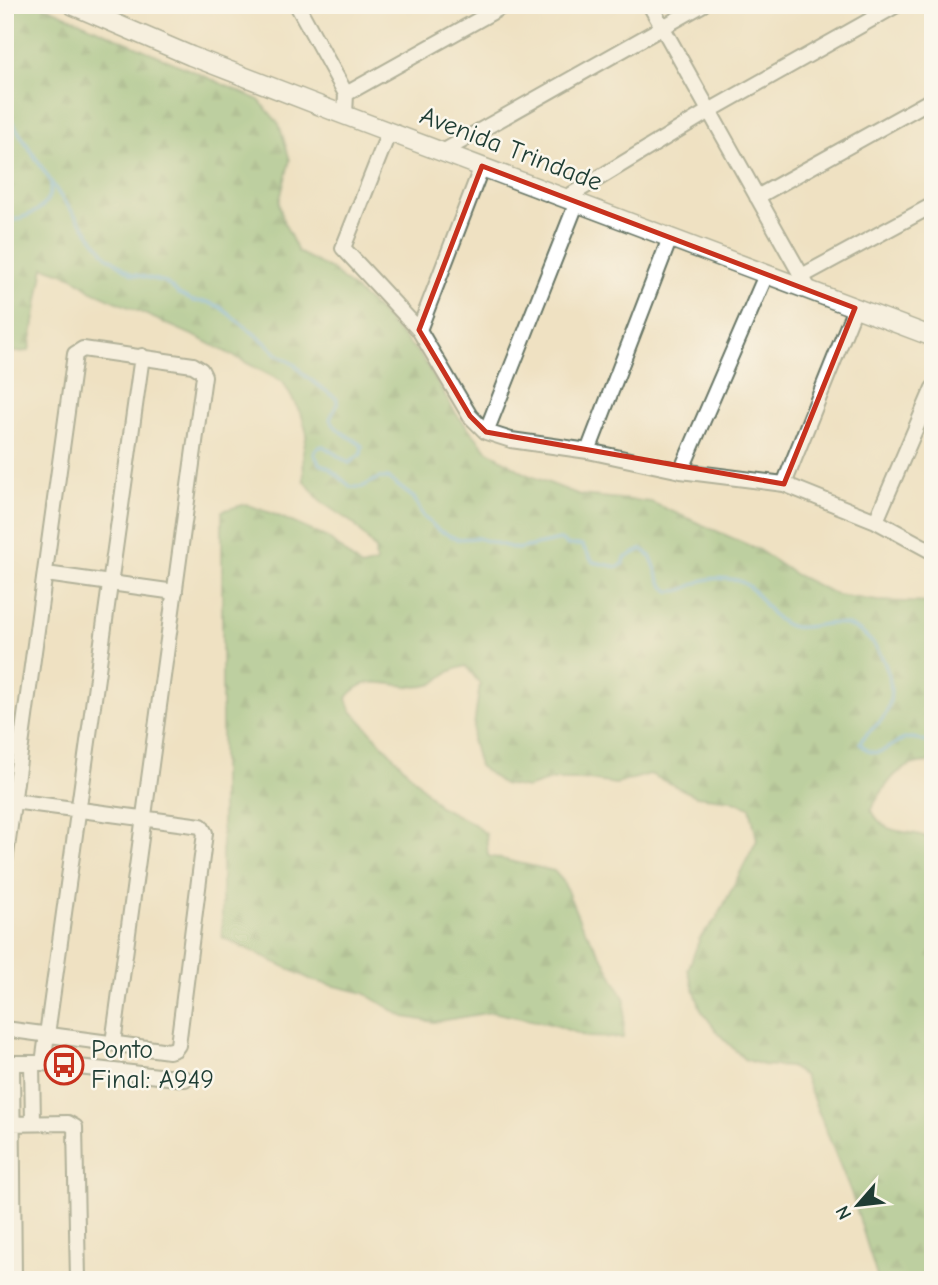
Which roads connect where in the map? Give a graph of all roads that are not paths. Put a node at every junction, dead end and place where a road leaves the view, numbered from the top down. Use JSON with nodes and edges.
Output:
{"nodes":[{"id":1,"x":72,"y":5,"type":"edge"},
{"id":2,"x":506,"y":5,"type":"edge"},
{"id":3,"x":650,"y":5,"type":"edge"},
{"id":4,"x":702,"y":5,"type":"edge"},
{"id":5,"x":898,"y":5,"type":"edge"},
{"id":6,"x":302,"y":7,"type":"edge"},
{"id":7,"x":663,"y":27,"type":"junction"},
{"id":8,"x":346,"y":94,"type":"junction"},
{"id":9,"x":933,"y":99,"type":"edge"},
{"id":10,"x":709,"y":111,"type":"junction"},
{"id":11,"x":345,"y":115,"type":"junction"},
{"id":12,"x":389,"y":132,"type":"junction"},
{"id":13,"x":444,"y":151,"type":"junction"},
{"id":14,"x":482,"y":166,"type":"junction"},
{"id":15,"x":757,"y":197,"type":"junction"},
{"id":16,"x":572,"y":200,"type":"junction"},
{"id":17,"x":933,"y":205,"type":"edge"},
{"id":18,"x":670,"y":238,"type":"junction"},
{"id":19,"x":766,"y":275,"type":"junction"},
{"id":20,"x":806,"y":283,"type":"junction"},
{"id":21,"x":855,"y":307,"type":"junction"},
{"id":22,"x":419,"y":330,"type":"junction"},
{"id":23,"x":930,"y":332,"type":"edge"},
{"id":24,"x":142,"y":356,"type":"junction"},
{"id":25,"x":933,"y":388,"type":"edge"},
{"id":26,"x":486,"y":432,"type":"junction"},
{"id":27,"x":588,"y":451,"type":"junction"},
{"id":28,"x":681,"y":471,"type":"junction"},
{"id":29,"x":784,"y":484,"type":"junction"},
{"id":30,"x":876,"y":521,"type":"junction"},
{"id":31,"x":933,"y":552,"type":"edge"},
{"id":32,"x":46,"y":574,"type":"junction"},
{"id":33,"x":111,"y":583,"type":"junction"},
{"id":34,"x":175,"y":592,"type":"junction"},
{"id":35,"x":13,"y":801,"type":"junction"},
{"id":36,"x":80,"y":810,"type":"junction"},
{"id":37,"x":144,"y":818,"type":"junction"},
{"id":38,"x":5,"y":862,"type":"edge"},
{"id":39,"x":5,"y":1029,"type":"edge"},
{"id":40,"x":48,"y":1035,"type":"junction"},
{"id":41,"x":113,"y":1043,"type":"junction"},
{"id":42,"x":8,"y":1063,"type":"edge"},
{"id":43,"x":37,"y":1063,"type":"junction"},
{"id":44,"x":185,"y":1079,"type":"dead end"},
{"id":45,"x":33,"y":1123,"type":"junction"},
{"id":46,"x":9,"y":1124,"type":"edge"},
{"id":47,"x":14,"y":1280,"type":"edge"},
{"id":48,"x":78,"y":1280,"type":"edge"}],
"edges":[{"from":1,"to":11,"type":"main road","name":"Avenida Trindade"},
{"from":2,"to":8,"type":"street"},
{"from":3,"to":7,"type":"street"},
{"from":4,"to":7,"type":"street"},
{"from":5,"to":10,"type":"street"},
{"from":6,"to":8,"type":"street"},
{"from":7,"to":10,"type":"street"},
{"from":7,"to":13,"type":"street"},
{"from":8,"to":11,"type":"street"},
{"from":9,"to":15,"type":"street"},
{"from":10,"to":15,"type":"street"},
{"from":10,"to":16,"type":"street"},
{"from":11,"to":12,"type":"main road","name":"Avenida Trindade"},
{"from":12,"to":13,"type":"main road","name":"Avenida Trindade"},
{"from":12,"to":22,"type":"street"},
{"from":13,"to":14,"type":"main road","name":"Avenida Trindade"},
{"from":14,"to":16,"type":"main road","name":"Avenida Trindade"},
{"from":14,"to":22,"type":"street"},
{"from":15,"to":20,"type":"street"},
{"from":16,"to":18,"type":"main road","name":"Avenida Trindade"},
{"from":16,"to":26,"type":"street"},
{"from":17,"to":20,"type":"street"},
{"from":18,"to":19,"type":"main road","name":"Avenida Trindade"},
{"from":18,"to":27,"type":"street"},
{"from":19,"to":20,"type":"main road","name":"Avenida Trindade"},
{"from":19,"to":28,"type":"street"},
{"from":20,"to":21,"type":"main road","name":"Avenida Trindade"},
{"from":21,"to":23,"type":"main road","name":"Avenida Trindade"},
{"from":21,"to":29,"type":"street"},
{"from":22,"to":26,"type":"street"},
{"from":24,"to":32,"type":"street"},
{"from":24,"to":33,"type":"street"},
{"from":24,"to":34,"type":"street"},
{"from":25,"to":30,"type":"street"},
{"from":26,"to":27,"type":"street"},
{"from":27,"to":28,"type":"street"},
{"from":28,"to":29,"type":"street"},
{"from":29,"to":30,"type":"street"},
{"from":30,"to":31,"type":"street"},
{"from":32,"to":33,"type":"street"},
{"from":32,"to":35,"type":"street"},
{"from":33,"to":34,"type":"street"},
{"from":33,"to":36,"type":"street"},
{"from":34,"to":37,"type":"street"},
{"from":35,"to":36,"type":"street"},
{"from":35,"to":38,"type":"street"},
{"from":36,"to":37,"type":"street"},
{"from":36,"to":40,"type":"street"},
{"from":37,"to":41,"type":"street"},
{"from":37,"to":41,"type":"street"},
{"from":39,"to":40,"type":"street"},
{"from":40,"to":41,"type":"street"},
{"from":40,"to":43,"type":"street"},
{"from":42,"to":43,"type":"street"},
{"from":42,"to":46,"type":"street"},
{"from":43,"to":44,"type":"street"},
{"from":43,"to":45,"type":"street"},
{"from":45,"to":46,"type":"street"},
{"from":45,"to":48,"type":"street"},
{"from":46,"to":47,"type":"street"}]}
